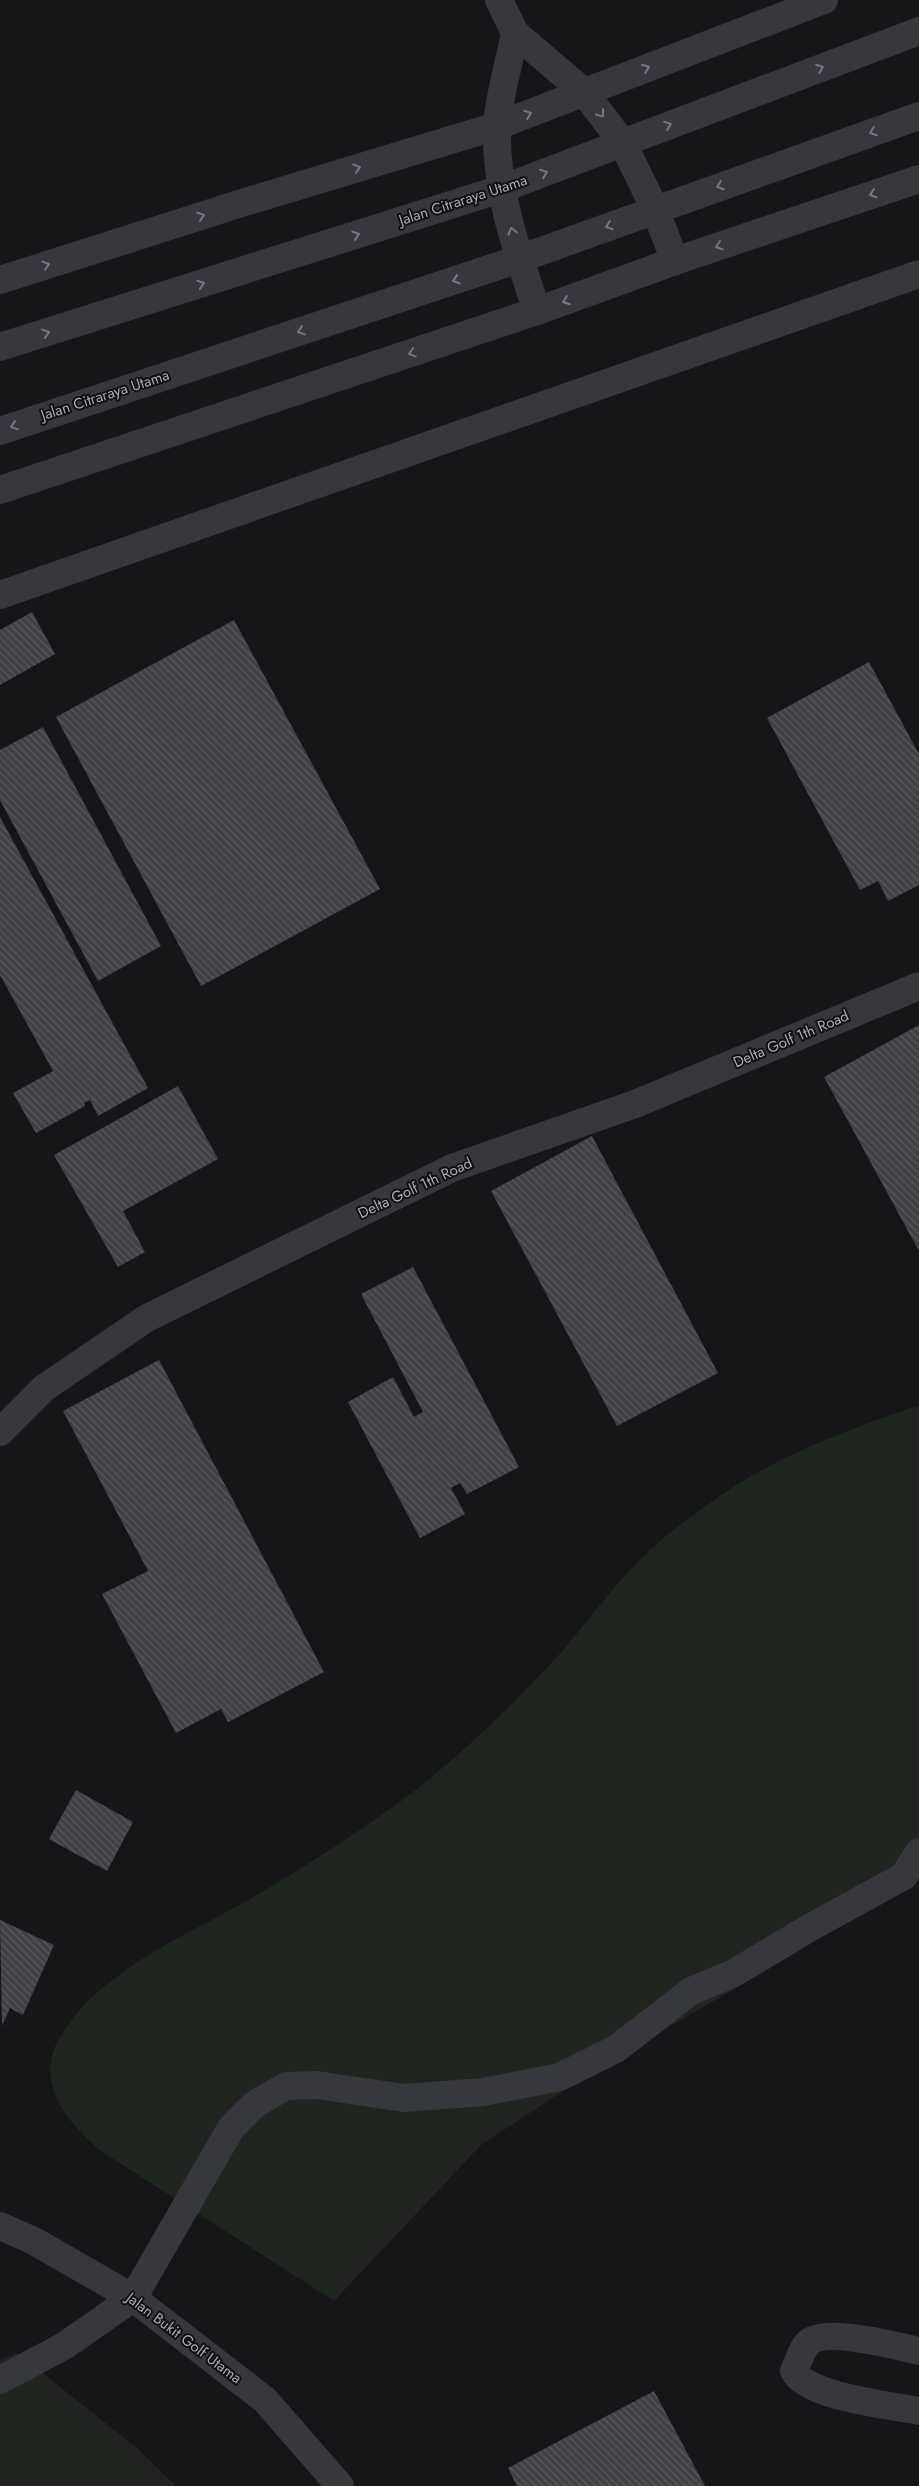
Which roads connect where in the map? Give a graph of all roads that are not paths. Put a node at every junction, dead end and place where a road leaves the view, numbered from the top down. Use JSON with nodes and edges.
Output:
{"nodes":[{"id":1,"x":500,"y":0,"type":"edge"},
{"id":2,"x":824,"y":0,"type":"edge"},
{"id":3,"x":919,"y":31,"type":"edge"},
{"id":4,"x":515,"y":33,"type":"junction"},
{"id":5,"x":584,"y":92,"type":"junction"},
{"id":6,"x":919,"y":116,"type":"edge"},
{"id":7,"x":497,"y":126,"type":"junction"},
{"id":8,"x":622,"y":142,"type":"junction"},
{"id":9,"x":919,"y":179,"type":"edge"},
{"id":10,"x":501,"y":189,"type":"junction"},
{"id":11,"x":655,"y":209,"type":"junction"},
{"id":12,"x":519,"y":259,"type":"junction"},
{"id":13,"x":675,"y":261,"type":"junction"},
{"id":14,"x":919,"y":274,"type":"edge"},
{"id":15,"x":0,"y":280,"type":"edge"},
{"id":16,"x":537,"y":311,"type":"junction"},
{"id":17,"x":0,"y":348,"type":"edge"},
{"id":18,"x":0,"y":431,"type":"edge"},
{"id":19,"x":0,"y":490,"type":"edge"},
{"id":20,"x":0,"y":595,"type":"edge"},
{"id":21,"x":919,"y":986,"type":"edge"},
{"id":22,"x":0,"y":1432,"type":"edge"},
{"id":23,"x":919,"y":1852,"type":"edge"},
{"id":24,"x":0,"y":2226,"type":"edge"},
{"id":25,"x":133,"y":2298,"type":"junction"},
{"id":26,"x":919,"y":2350,"type":"edge"},
{"id":27,"x":0,"y":2380,"type":"edge"},
{"id":28,"x":919,"y":2411,"type":"edge"},
{"id":29,"x":340,"y":2486,"type":"edge"}],
"edges":[{"from":1,"to":4,"type":"street"},
{"from":5,"to":2,"type":"street","one_way":true},
{"from":8,"to":3,"type":"street","name":"Jalan Citraraya Utama","one_way":true},
{"from":4,"to":5,"type":"street"},
{"from":4,"to":7,"type":"street"},
{"from":7,"to":5,"type":"street","one_way":true},
{"from":5,"to":8,"type":"street","one_way":true},
{"from":6,"to":11,"type":"street","name":"Jalan Citraraya Utama","one_way":true},
{"from":7,"to":10,"type":"street"},
{"from":15,"to":7,"type":"street","one_way":true},
{"from":10,"to":8,"type":"street","name":"Jalan Citraraya Utama","one_way":true},
{"from":8,"to":11,"type":"street"},
{"from":9,"to":13,"type":"street","one_way":true},
{"from":12,"to":10,"type":"street","one_way":true},
{"from":17,"to":10,"type":"street","name":"Jalan Citraraya Utama","one_way":true},
{"from":11,"to":12,"type":"street","name":"Jalan Citraraya Utama","one_way":true},
{"from":11,"to":13,"type":"street"},
{"from":12,"to":16,"type":"street"},
{"from":12,"to":18,"type":"street","name":"Jalan Citraraya Utama","one_way":true},
{"from":13,"to":16,"type":"street","one_way":true},
{"from":14,"to":20,"type":"street"},
{"from":16,"to":19,"type":"street","one_way":true},
{"from":21,"to":22,"type":"street","name":"Delta Golf 1th Road"},
{"from":23,"to":25,"type":"street"},
{"from":24,"to":25,"type":"street","name":"Jalan Bukit Golf Utama"},
{"from":25,"to":27,"type":"street"},
{"from":25,"to":29,"type":"street","name":"Jalan Bukit Golf Utama"},
{"from":26,"to":28,"type":"street"}]}
